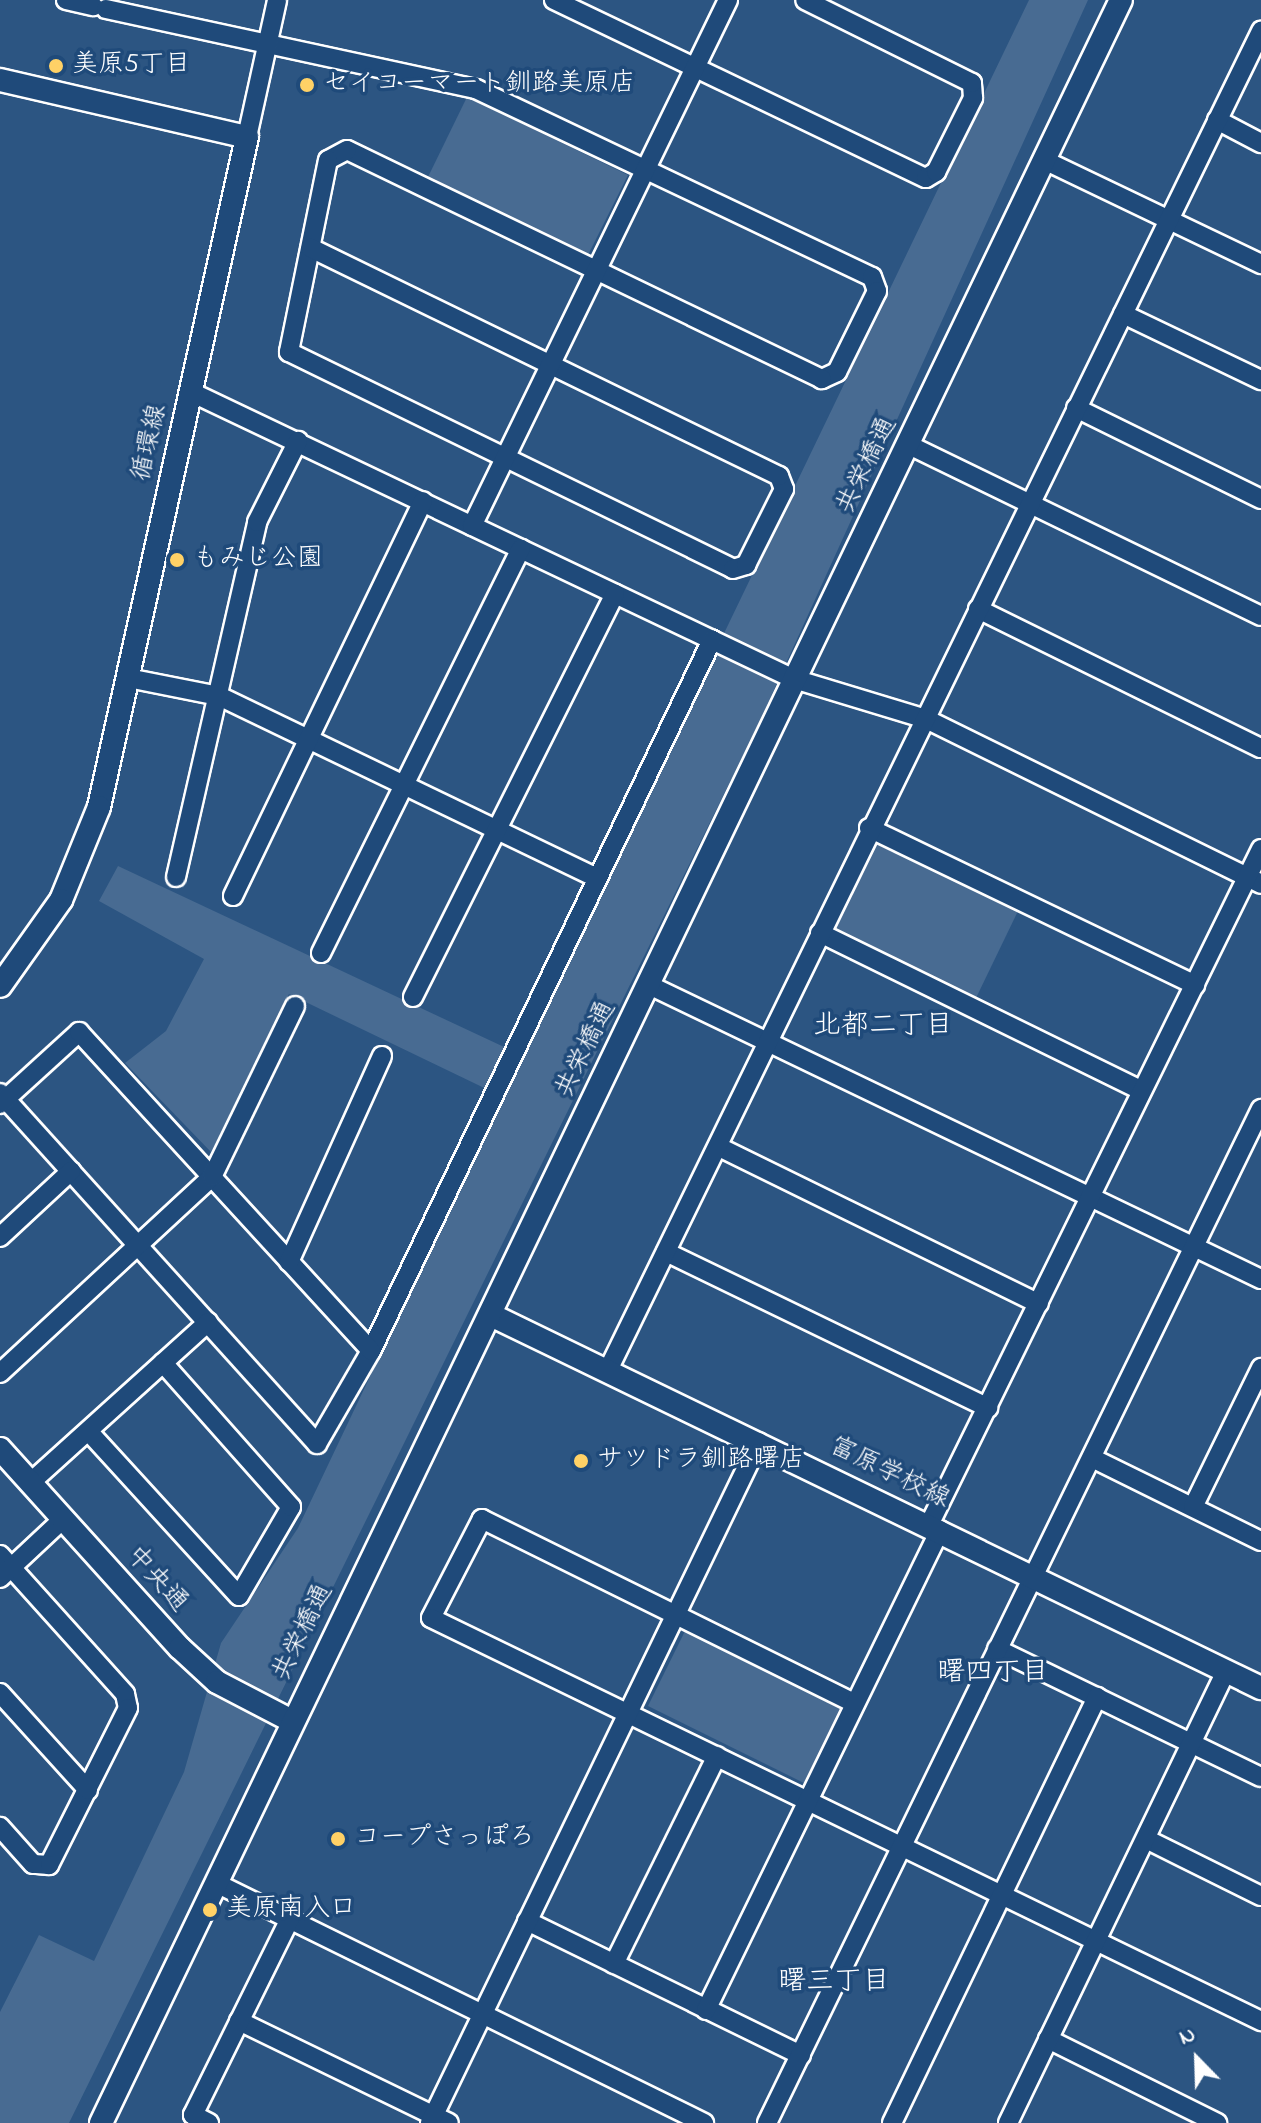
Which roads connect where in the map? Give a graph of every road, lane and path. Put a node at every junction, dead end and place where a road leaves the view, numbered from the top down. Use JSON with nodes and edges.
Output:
{"nodes":[{"id":1,"x":66,"y":0,"type":"edge"},
{"id":2,"x":277,"y":0,"type":"edge"},
{"id":3,"x":554,"y":0,"type":"edge"},
{"id":4,"x":728,"y":0,"type":"edge"},
{"id":5,"x":805,"y":0,"type":"edge"},
{"id":6,"x":1121,"y":0,"type":"edge"},
{"id":7,"x":1261,"y":31,"type":"edge"},
{"id":8,"x":268,"y":46,"type":"junction"},
{"id":9,"x":696,"y":71,"type":"junction"},
{"id":10,"x":0,"y":80,"type":"edge"},
{"id":11,"x":1217,"y":120,"type":"junction"},
{"id":12,"x":247,"y":137,"type":"junction"},
{"id":13,"x":1261,"y":143,"type":"edge"},
{"id":14,"x":1044,"y":160,"type":"junction"},
{"id":15,"x":646,"y":167,"type":"junction"},
{"id":16,"x":1168,"y":218,"type":"junction"},
{"id":17,"x":311,"y":248,"type":"junction"},
{"id":18,"x":1261,"y":264,"type":"edge"},
{"id":19,"x":597,"y":271,"type":"junction"},
{"id":20,"x":1123,"y":314,"type":"junction"},
{"id":21,"x":551,"y":365,"type":"junction"},
{"id":22,"x":1261,"y":380,"type":"edge"},
{"id":23,"x":191,"y":392,"type":"junction"},
{"id":24,"x":1076,"y":408,"type":"junction"},
{"id":25,"x":298,"y":441,"type":"junction"},
{"id":26,"x":909,"y":445,"type":"junction"},
{"id":27,"x":505,"y":458,"type":"junction"},
{"id":28,"x":1261,"y":499,"type":"edge"},
{"id":29,"x":423,"y":501,"type":"junction"},
{"id":30,"x":1029,"y":504,"type":"junction"},
{"id":31,"x":472,"y":526,"type":"junction"},
{"id":32,"x":521,"y":549,"type":"junction"},
{"id":33,"x":615,"y":594,"type":"junction"},
{"id":34,"x":978,"y":609,"type":"junction"},
{"id":35,"x":1261,"y":616,"type":"edge"},
{"id":36,"x":712,"y":640,"type":"junction"},
{"id":37,"x":128,"y":678,"type":"junction"},
{"id":38,"x":794,"y":679,"type":"junction"},
{"id":39,"x":219,"y":696,"type":"junction"},
{"id":40,"x":926,"y":719,"type":"junction"},
{"id":41,"x":308,"y":737,"type":"junction"},
{"id":42,"x":1261,"y":748,"type":"edge"},
{"id":43,"x":403,"y":784,"type":"junction"},
{"id":44,"x":869,"y":828,"type":"junction"},
{"id":45,"x":498,"y":832,"type":"junction"},
{"id":46,"x":1261,"y":849,"type":"edge"},
{"id":47,"x":176,"y":877,"type":"dead end"},
{"id":48,"x":597,"y":878,"type":"junction"},
{"id":49,"x":1254,"y":881,"type":"edge"},
{"id":50,"x":233,"y":896,"type":"dead end"},
{"id":51,"x":820,"y":933,"type":"junction"},
{"id":52,"x":321,"y":953,"type":"dead end"},
{"id":53,"x":649,"y":985,"type":"junction"},
{"id":54,"x":1195,"y":985,"type":"junction"},
{"id":55,"x":0,"y":986,"type":"edge"},
{"id":56,"x":413,"y":997,"type":"dead end"},
{"id":57,"x":295,"y":1006,"type":"dead end"},
{"id":58,"x":768,"y":1040,"type":"junction"},
{"id":59,"x":382,"y":1056,"type":"dead end"},
{"id":60,"x":1140,"y":1090,"type":"junction"},
{"id":61,"x":2,"y":1098,"type":"edge"},
{"id":62,"x":1261,"y":1109,"type":"edge"},
{"id":63,"x":719,"y":1147,"type":"junction"},
{"id":64,"x":71,"y":1171,"type":"junction"},
{"id":65,"x":212,"y":1177,"type":"junction"},
{"id":66,"x":1091,"y":1197,"type":"junction"},
{"id":67,"x":0,"y":1237,"type":"edge"},
{"id":68,"x":1194,"y":1246,"type":"junction"},
{"id":69,"x":138,"y":1247,"type":"junction"},
{"id":70,"x":666,"y":1252,"type":"junction"},
{"id":71,"x":289,"y":1262,"type":"junction"},
{"id":72,"x":1261,"y":1279,"type":"edge"},
{"id":73,"x":1039,"y":1304,"type":"junction"},
{"id":74,"x":491,"y":1315,"type":"junction"},
{"id":75,"x":208,"y":1322,"type":"junction"},
{"id":76,"x":371,"y":1351,"type":"junction"},
{"id":77,"x":163,"y":1363,"type":"junction"},
{"id":78,"x":609,"y":1368,"type":"junction"},
{"id":79,"x":1261,"y":1368,"type":"edge"},
{"id":80,"x":0,"y":1373,"type":"edge"},
{"id":81,"x":1243,"y":1403,"type":"junction"},
{"id":82,"x":988,"y":1408,"type":"junction"},
{"id":83,"x":1261,"y":1411,"type":"edge"},
{"id":84,"x":89,"y":1432,"type":"junction"},
{"id":85,"x":759,"y":1442,"type":"junction"},
{"id":86,"x":0,"y":1449,"type":"edge"},
{"id":87,"x":1092,"y":1458,"type":"junction"},
{"id":88,"x":30,"y":1483,"type":"junction"},
{"id":89,"x":1193,"y":1507,"type":"junction"},
{"id":90,"x":63,"y":1519,"type":"junction"},
{"id":91,"x":935,"y":1527,"type":"junction"},
{"id":92,"x":1261,"y":1541,"type":"edge"},
{"id":93,"x":4,"y":1567,"type":"edge"},
{"id":94,"x":1032,"y":1577,"type":"junction"},
{"id":95,"x":678,"y":1615,"type":"junction"},
{"id":96,"x":997,"y":1649,"type":"junction"},
{"id":97,"x":1226,"y":1671,"type":"junction"},
{"id":98,"x":1261,"y":1688,"type":"edge"},
{"id":99,"x":0,"y":1693,"type":"edge"},
{"id":100,"x":1097,"y":1697,"type":"junction"},
{"id":101,"x":852,"y":1702,"type":"junction"},
{"id":102,"x":628,"y":1713,"type":"junction"},
{"id":103,"x":292,"y":1721,"type":"junction"},
{"id":104,"x":1193,"y":1743,"type":"junction"},
{"id":105,"x":717,"y":1756,"type":"junction"},
{"id":106,"x":1261,"y":1777,"type":"edge"},
{"id":107,"x":88,"y":1790,"type":"junction"},
{"id":108,"x":807,"y":1800,"type":"junction"},
{"id":109,"x":0,"y":1827,"type":"edge"},
{"id":110,"x":1146,"y":1839,"type":"junction"},
{"id":111,"x":902,"y":1849,"type":"junction"},
{"id":112,"x":216,"y":1883,"type":"junction"},
{"id":113,"x":1002,"y":1896,"type":"junction"},
{"id":114,"x":1261,"y":1896,"type":"edge"},
{"id":115,"x":290,"y":1919,"type":"junction"},
{"id":116,"x":527,"y":1921,"type":"junction"},
{"id":117,"x":1096,"y":1941,"type":"junction"},
{"id":118,"x":614,"y":1964,"type":"junction"},
{"id":119,"x":706,"y":2010,"type":"junction"},
{"id":120,"x":482,"y":2013,"type":"junction"},
{"id":121,"x":239,"y":2021,"type":"junction"},
{"id":122,"x":1261,"y":2021,"type":"edge"},
{"id":123,"x":1048,"y":2039,"type":"junction"},
{"id":124,"x":801,"y":2055,"type":"junction"},
{"id":125,"x":438,"y":2121,"type":"edge"},
{"id":126,"x":101,"y":2123,"type":"edge"},
{"id":127,"x":209,"y":2123,"type":"edge"},
{"id":128,"x":704,"y":2123,"type":"edge"},
{"id":129,"x":767,"y":2123,"type":"edge"},
{"id":130,"x":892,"y":2123,"type":"edge"},
{"id":131,"x":1008,"y":2123,"type":"edge"},
{"id":132,"x":1217,"y":2123,"type":"edge"}],
"edges":[{"from":1,"to":8,"type":"street"},
{"from":2,"to":8,"type":"street"},
{"from":3,"to":9,"type":"street"},
{"from":4,"to":9,"type":"street"},
{"from":5,"to":9,"type":"street"},
{"from":6,"to":14,"type":"street","name":"共栄橋通"},
{"from":7,"to":11,"type":"street"},
{"from":8,"to":12,"type":"street"},
{"from":8,"to":15,"type":"street"},
{"from":9,"to":15,"type":"street"},
{"from":10,"to":12,"type":"street"},
{"from":11,"to":13,"type":"street"},
{"from":11,"to":16,"type":"street"},
{"from":12,"to":23,"type":"street","name":"循環線"},
{"from":14,"to":16,"type":"street"},
{"from":14,"to":26,"type":"street","name":"共栄橋通"},
{"from":15,"to":19,"type":"street"},
{"from":15,"to":19,"type":"street"},
{"from":16,"to":18,"type":"street"},
{"from":16,"to":20,"type":"street"},
{"from":17,"to":19,"type":"street"},
{"from":17,"to":21,"type":"street"},
{"from":17,"to":27,"type":"street"},
{"from":19,"to":21,"type":"street"},
{"from":20,"to":22,"type":"street"},
{"from":20,"to":24,"type":"street"},
{"from":21,"to":27,"type":"street"},
{"from":21,"to":27,"type":"street"},
{"from":23,"to":25,"type":"street"},
{"from":23,"to":37,"type":"street","name":"循環線"},
{"from":24,"to":28,"type":"street"},
{"from":24,"to":30,"type":"street"},
{"from":25,"to":29,"type":"street"},
{"from":25,"to":39,"type":"street"},
{"from":26,"to":30,"type":"street"},
{"from":26,"to":38,"type":"street","name":"共栄橋通"},
{"from":27,"to":31,"type":"street"},
{"from":29,"to":31,"type":"street"},
{"from":29,"to":41,"type":"street"},
{"from":30,"to":34,"type":"street"},
{"from":30,"to":35,"type":"street"},
{"from":31,"to":32,"type":"street"},
{"from":32,"to":33,"type":"street"},
{"from":32,"to":43,"type":"street"},
{"from":33,"to":36,"type":"street"},
{"from":33,"to":45,"type":"street"},
{"from":34,"to":40,"type":"street"},
{"from":34,"to":42,"type":"street"},
{"from":36,"to":38,"type":"street"},
{"from":36,"to":48,"type":"street"},
{"from":37,"to":39,"type":"street"},
{"from":37,"to":55,"type":"street","name":"循環線"},
{"from":38,"to":40,"type":"street"},
{"from":38,"to":53,"type":"street","name":"共栄橋通"},
{"from":39,"to":41,"type":"street"},
{"from":39,"to":47,"type":"street"},
{"from":40,"to":44,"type":"street"},
{"from":40,"to":49,"type":"street"},
{"from":41,"to":43,"type":"street"},
{"from":41,"to":50,"type":"street"},
{"from":43,"to":45,"type":"street"},
{"from":43,"to":52,"type":"street"},
{"from":44,"to":51,"type":"street"},
{"from":44,"to":54,"type":"street"},
{"from":45,"to":48,"type":"street"},
{"from":45,"to":56,"type":"street"},
{"from":46,"to":49,"type":"street"},
{"from":48,"to":76,"type":"street"},
{"from":49,"to":54,"type":"street"},
{"from":51,"to":58,"type":"street"},
{"from":51,"to":60,"type":"street"},
{"from":53,"to":58,"type":"street"},
{"from":53,"to":74,"type":"street","name":"共栄橋通"},
{"from":54,"to":60,"type":"street"},
{"from":57,"to":65,"type":"street"},
{"from":58,"to":63,"type":"street"},
{"from":58,"to":66,"type":"street"},
{"from":59,"to":71,"type":"street"},
{"from":60,"to":66,"type":"street"},
{"from":61,"to":64,"type":"street"},
{"from":61,"to":65,"type":"street"},
{"from":62,"to":68,"type":"street"},
{"from":63,"to":70,"type":"street"},
{"from":63,"to":73,"type":"street"},
{"from":64,"to":67,"type":"street"},
{"from":64,"to":69,"type":"street"},
{"from":65,"to":69,"type":"street"},
{"from":65,"to":71,"type":"street"},
{"from":66,"to":68,"type":"street"},
{"from":66,"to":73,"type":"street"},
{"from":68,"to":72,"type":"street"},
{"from":68,"to":87,"type":"street"},
{"from":69,"to":75,"type":"street"},
{"from":69,"to":80,"type":"street"},
{"from":70,"to":78,"type":"street"},
{"from":70,"to":82,"type":"street"},
{"from":71,"to":76,"type":"street"},
{"from":73,"to":82,"type":"street"},
{"from":74,"to":78,"type":"street","name":"富原学校線"},
{"from":74,"to":103,"type":"street","name":"共栄橋通"},
{"from":75,"to":76,"type":"street"},
{"from":75,"to":77,"type":"street"},
{"from":77,"to":84,"type":"street"},
{"from":77,"to":84,"type":"street"},
{"from":78,"to":85,"type":"street","name":"富原学校線"},
{"from":79,"to":81,"type":"street"},
{"from":81,"to":83,"type":"street"},
{"from":81,"to":89,"type":"street"},
{"from":82,"to":91,"type":"street"},
{"from":84,"to":88,"type":"street"},
{"from":85,"to":91,"type":"street","name":"富原学校線"},
{"from":85,"to":95,"type":"street"},
{"from":86,"to":88,"type":"street","name":"中央通"},
{"from":87,"to":89,"type":"street"},
{"from":87,"to":94,"type":"street"},
{"from":88,"to":90,"type":"street","name":"中央通"},
{"from":89,"to":92,"type":"street"},
{"from":90,"to":93,"type":"street"},
{"from":90,"to":103,"type":"street","name":"中央通"},
{"from":91,"to":94,"type":"street","name":"富原学校線"},
{"from":91,"to":101,"type":"street"},
{"from":93,"to":107,"type":"street"},
{"from":94,"to":96,"type":"street"},
{"from":94,"to":97,"type":"street","name":"富原学校線"},
{"from":95,"to":101,"type":"street"},
{"from":95,"to":102,"type":"street"},
{"from":95,"to":102,"type":"street"},
{"from":96,"to":100,"type":"street"},
{"from":96,"to":111,"type":"street"},
{"from":97,"to":98,"type":"street","name":"富原学校線"},
{"from":97,"to":104,"type":"street"},
{"from":99,"to":107,"type":"street"},
{"from":100,"to":104,"type":"street"},
{"from":100,"to":113,"type":"street"},
{"from":101,"to":108,"type":"street"},
{"from":102,"to":105,"type":"street"},
{"from":102,"to":116,"type":"street"},
{"from":103,"to":112,"type":"street","name":"共栄橋通"},
{"from":104,"to":106,"type":"street"},
{"from":104,"to":110,"type":"street"},
{"from":105,"to":108,"type":"street"},
{"from":105,"to":118,"type":"street"},
{"from":107,"to":109,"type":"street"},
{"from":108,"to":111,"type":"street"},
{"from":108,"to":119,"type":"street"},
{"from":110,"to":114,"type":"street"},
{"from":110,"to":117,"type":"street"},
{"from":111,"to":113,"type":"street"},
{"from":111,"to":124,"type":"street"},
{"from":112,"to":115,"type":"street"},
{"from":112,"to":126,"type":"street","name":"共栄橋通"},
{"from":113,"to":117,"type":"street"},
{"from":113,"to":130,"type":"street"},
{"from":115,"to":120,"type":"street"},
{"from":115,"to":121,"type":"street"},
{"from":116,"to":118,"type":"street"},
{"from":116,"to":120,"type":"street"},
{"from":117,"to":122,"type":"street"},
{"from":117,"to":123,"type":"street"},
{"from":118,"to":119,"type":"street"},
{"from":119,"to":124,"type":"street"},
{"from":120,"to":125,"type":"street"},
{"from":120,"to":128,"type":"street"},
{"from":121,"to":125,"type":"street"},
{"from":121,"to":127,"type":"street"},
{"from":123,"to":131,"type":"street"},
{"from":123,"to":132,"type":"street"},
{"from":124,"to":129,"type":"street"}]}
